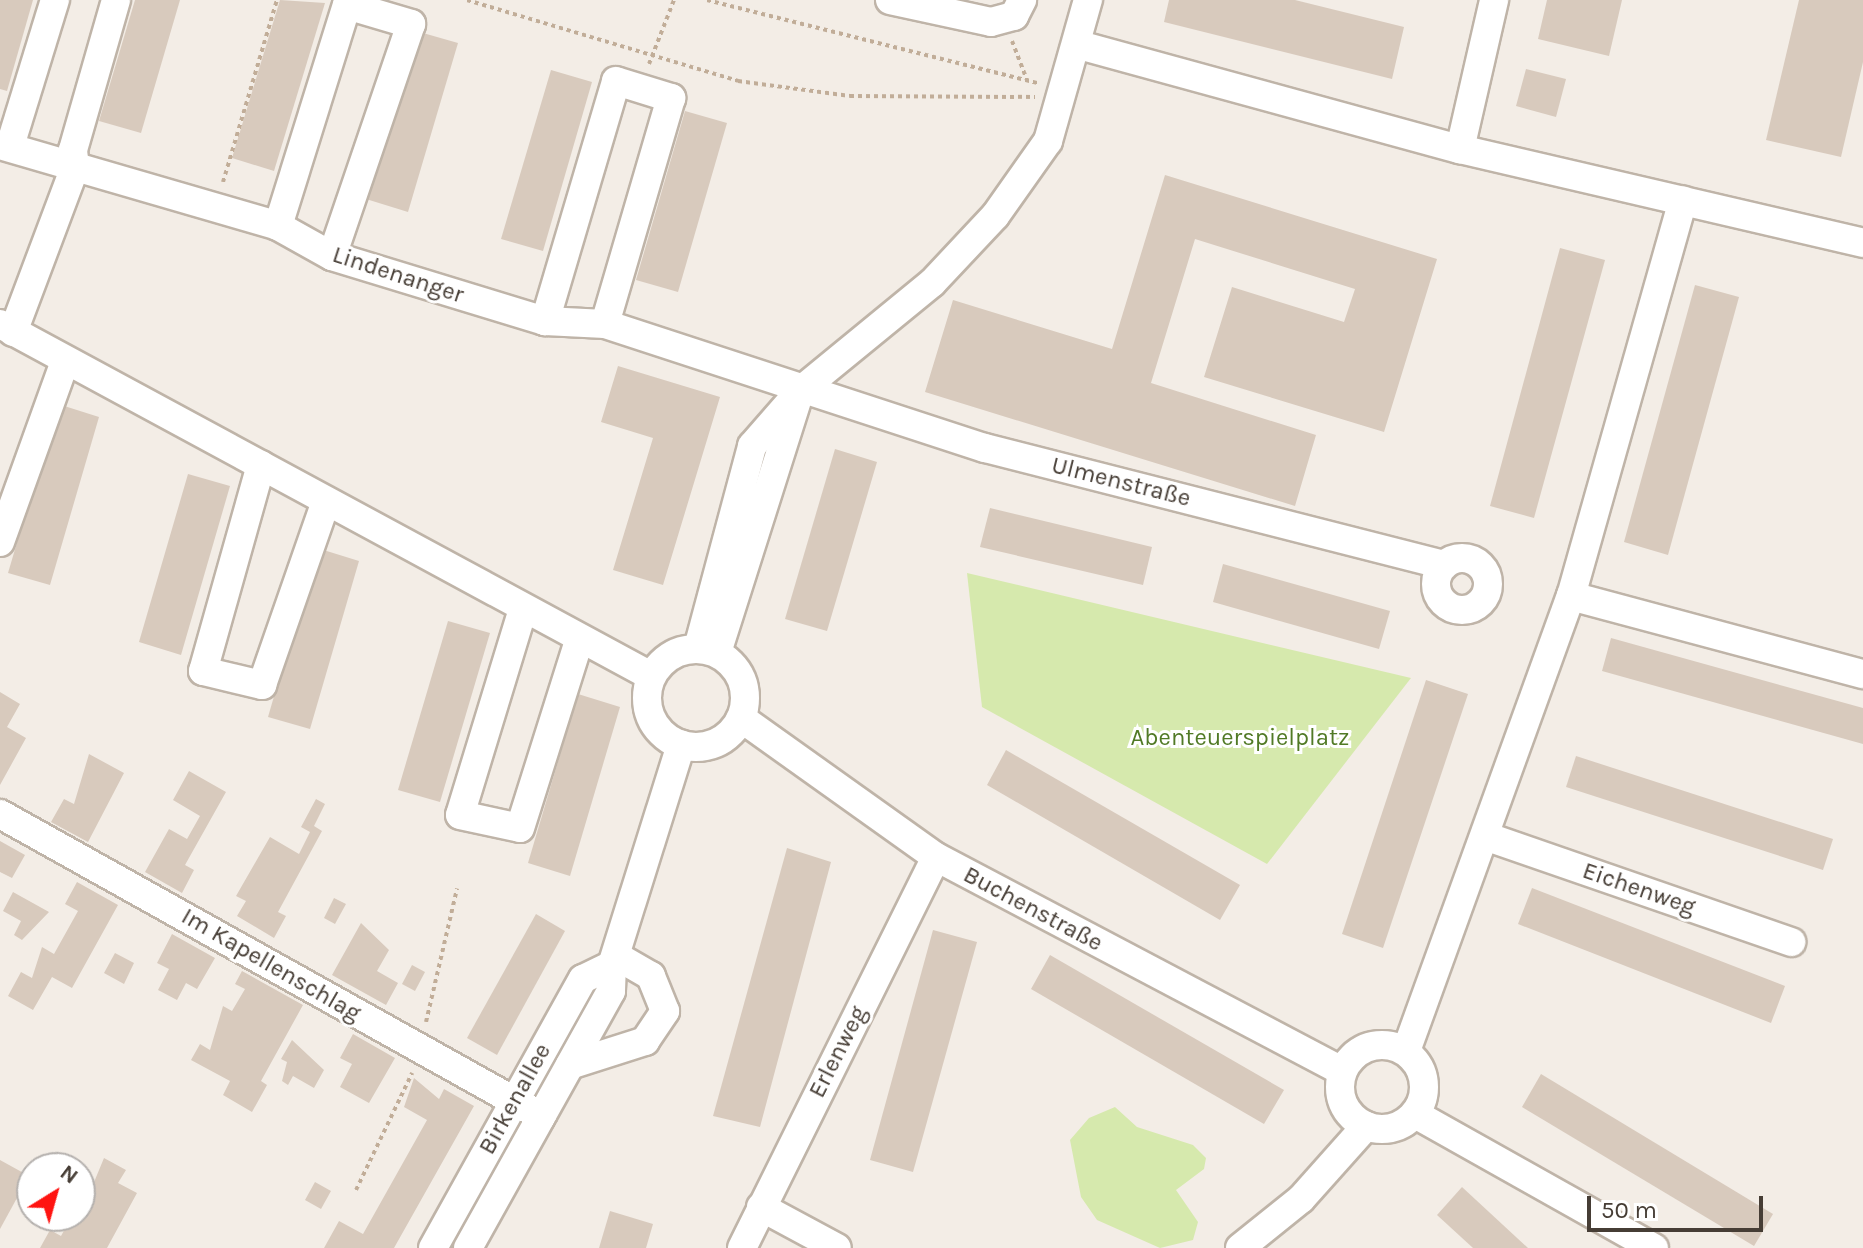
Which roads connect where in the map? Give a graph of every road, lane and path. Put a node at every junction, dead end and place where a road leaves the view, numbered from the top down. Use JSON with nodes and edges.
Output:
{"nodes":[{"id":1,"x":55,"y":0,"type":"edge"},
{"id":2,"x":116,"y":0,"type":"edge"},
{"id":3,"x":277,"y":0,"type":"edge"},
{"id":4,"x":467,"y":0,"type":"edge"},
{"id":5,"x":674,"y":0,"type":"edge"},
{"id":6,"x":707,"y":0,"type":"edge"},
{"id":7,"x":890,"y":0,"type":"edge"},
{"id":8,"x":1088,"y":0,"type":"edge"},
{"id":9,"x":1494,"y":0,"type":"edge"},
{"id":10,"x":1013,"y":10,"type":"edge"},
{"id":11,"x":1079,"y":45,"type":"junction"},
{"id":12,"x":651,"y":56,"type":"junction"},
{"id":13,"x":1027,"y":80,"type":"junction"},
{"id":14,"x":642,"y":89,"type":"junction"},
{"id":15,"x":1065,"y":89,"type":"junction"},
{"id":16,"x":5,"y":145,"type":"edge"},
{"id":17,"x":1460,"y":149,"type":"junction"},
{"id":18,"x":75,"y":167,"type":"junction"},
{"id":19,"x":1683,"y":201,"type":"junction"},
{"id":20,"x":215,"y":208,"type":"junction"},
{"id":21,"x":278,"y":226,"type":"junction"},
{"id":22,"x":1863,"y":243,"type":"edge"},
{"id":23,"x":332,"y":256,"type":"junction"},
{"id":24,"x":545,"y":321,"type":"junction"},
{"id":25,"x":605,"y":324,"type":"junction"},
{"id":26,"x":7,"y":328,"type":"edge"},
{"id":27,"x":65,"y":361,"type":"junction"},
{"id":28,"x":800,"y":391,"type":"junction"},
{"id":29,"x":261,"y":465,"type":"junction"},
{"id":30,"x":326,"y":501,"type":"junction"},
{"id":31,"x":0,"y":542,"type":"edge"},
{"id":32,"x":1444,"y":565,"type":"dead end"},
{"id":33,"x":1571,"y":596,"type":"junction"},
{"id":34,"x":523,"y":609,"type":"junction"},
{"id":35,"x":579,"y":641,"type":"junction"},
{"id":36,"x":708,"y":650,"type":"junction"},
{"id":37,"x":1863,"y":674,"type":"edge"},
{"id":38,"x":651,"y":676,"type":"junction"},
{"id":39,"x":741,"y":718,"type":"junction"},
{"id":40,"x":681,"y":745,"type":"junction"},
{"id":41,"x":0,"y":814,"type":"edge"},
{"id":42,"x":1488,"y":837,"type":"junction"},
{"id":43,"x":936,"y":857,"type":"junction"},
{"id":44,"x":457,"y":889,"type":"dead end"},
{"id":45,"x":1791,"y":942,"type":"dead end"},
{"id":46,"x":615,"y":961,"type":"junction"},
{"id":47,"x":419,"y":1049,"type":"junction"},
{"id":48,"x":1406,"y":1051,"type":"junction"},
{"id":49,"x":570,"y":1065,"type":"junction"},
{"id":50,"x":1342,"y":1071,"type":"junction"},
{"id":51,"x":514,"y":1101,"type":"junction"},
{"id":52,"x":1415,"y":1114,"type":"junction"},
{"id":53,"x":541,"y":1116,"type":"junction"},
{"id":54,"x":1366,"y":1126,"type":"junction"},
{"id":55,"x":356,"y":1190,"type":"dead end"},
{"id":56,"x":761,"y":1207,"type":"junction"},
{"id":57,"x":433,"y":1248,"type":"edge"},
{"id":58,"x":468,"y":1248,"type":"edge"},
{"id":59,"x":742,"y":1248,"type":"edge"},
{"id":60,"x":837,"y":1248,"type":"edge"},
{"id":61,"x":1240,"y":1248,"type":"edge"},
{"id":62,"x":1654,"y":1248,"type":"edge"}],
"edges":[{"from":1,"to":16,"type":"street"},
{"from":2,"to":18,"type":"street"},
{"from":3,"to":20,"type":"path"},
{"from":4,"to":12,"type":"path"},
{"from":5,"to":12,"type":"path"},
{"from":6,"to":13,"type":"path"},
{"from":7,"to":10,"type":"street"},
{"from":8,"to":11,"type":"street"},
{"from":9,"to":17,"type":"street"},
{"from":10,"to":13,"type":"path"},
{"from":11,"to":15,"type":"street"},
{"from":11,"to":17,"type":"street"},
{"from":12,"to":14,"type":"path"},
{"from":12,"to":15,"type":"path"},
{"from":13,"to":15,"type":"path"},
{"from":14,"to":24,"type":"street"},
{"from":14,"to":25,"type":"street"},
{"from":15,"to":28,"type":"street"},
{"from":16,"to":18,"type":"street","name":"Lindenanger"},
{"from":17,"to":19,"type":"street"},
{"from":18,"to":20,"type":"street","name":"Lindenanger"},
{"from":18,"to":26,"type":"street"},
{"from":19,"to":22,"type":"street"},
{"from":19,"to":33,"type":"street"},
{"from":20,"to":21,"type":"street","name":"Lindenanger"},
{"from":21,"to":23,"type":"street","name":"Lindenanger"},
{"from":21,"to":23,"type":"street"},
{"from":23,"to":24,"type":"street","name":"Lindenanger"},
{"from":24,"to":25,"type":"street","name":"Lindenanger"},
{"from":25,"to":28,"type":"street","name":"Lindenanger"},
{"from":26,"to":27,"type":"street"},
{"from":27,"to":29,"type":"street"},
{"from":27,"to":31,"type":"street"},
{"from":28,"to":32,"type":"street","name":"Ulmenstraße"},
{"from":28,"to":36,"type":"street"},
{"from":29,"to":30,"type":"street"},
{"from":29,"to":30,"type":"street"},
{"from":30,"to":34,"type":"street"},
{"from":33,"to":37,"type":"street"},
{"from":33,"to":42,"type":"street"},
{"from":34,"to":35,"type":"street"},
{"from":34,"to":35,"type":"street"},
{"from":35,"to":38,"type":"street"},
{"from":36,"to":38,"type":"street"},
{"from":36,"to":39,"type":"street"},
{"from":38,"to":40,"type":"street"},
{"from":39,"to":40,"type":"street"},
{"from":39,"to":43,"type":"street","name":"Buchenstraße"},
{"from":40,"to":46,"type":"street","name":"Birkenallee"},
{"from":41,"to":47,"type":"street","name":"Im Kapellenschlag"},
{"from":42,"to":45,"type":"street","name":"Eichenweg"},
{"from":42,"to":48,"type":"street"},
{"from":43,"to":50,"type":"street","name":"Buchenstraße"},
{"from":43,"to":56,"type":"street","name":"Erlenweg"},
{"from":44,"to":47,"type":"path"},
{"from":46,"to":49,"type":"street","name":"Birkenallee"},
{"from":46,"to":49,"type":"street"},
{"from":46,"to":51,"type":"street","name":"Birkenallee"},
{"from":47,"to":51,"type":"street","name":"Im Kapellenschlag"},
{"from":47,"to":55,"type":"path"},
{"from":48,"to":50,"type":"street"},
{"from":48,"to":52,"type":"street"},
{"from":49,"to":53,"type":"street","name":"Birkenallee"},
{"from":50,"to":54,"type":"street"},
{"from":51,"to":53,"type":"street","name":"Im Kapellenschlag"},
{"from":51,"to":57,"type":"street","name":"Birkenallee"},
{"from":52,"to":54,"type":"street"},
{"from":52,"to":62,"type":"street"},
{"from":53,"to":58,"type":"street","name":"Birkenallee"},
{"from":54,"to":61,"type":"street"},
{"from":56,"to":59,"type":"street","name":"Erlenweg"},
{"from":56,"to":60,"type":"street"}]}
